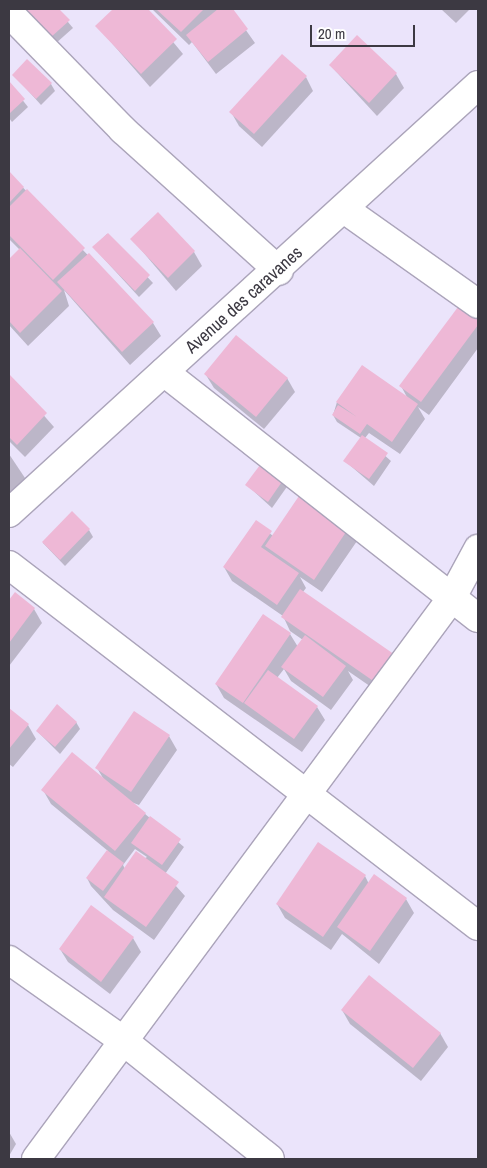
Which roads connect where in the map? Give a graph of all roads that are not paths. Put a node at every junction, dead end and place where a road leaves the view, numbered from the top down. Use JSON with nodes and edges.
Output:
{"nodes":[{"id":1,"x":9,"y":13,"type":"edge"},
{"id":2,"x":478,"y":85,"type":"edge"},
{"id":3,"x":344,"y":209,"type":"junction"},
{"id":4,"x":279,"y":271,"type":"junction"},
{"id":5,"x":478,"y":304,"type":"edge"},
{"id":6,"x":164,"y":372,"type":"junction"},
{"id":7,"x":9,"y":513,"type":"edge"},
{"id":8,"x":478,"y":550,"type":"edge"},
{"id":9,"x":9,"y":566,"type":"edge"},
{"id":10,"x":451,"y":599,"type":"junction"},
{"id":11,"x":478,"y":618,"type":"edge"},
{"id":12,"x":305,"y":792,"type":"junction"},
{"id":13,"x":478,"y":926,"type":"edge"},
{"id":14,"x":9,"y":960,"type":"edge"},
{"id":15,"x":121,"y":1039,"type":"junction"},
{"id":16,"x":36,"y":1159,"type":"edge"},
{"id":17,"x":270,"y":1159,"type":"edge"}],
"edges":[{"from":1,"to":4,"type":"street"},
{"from":2,"to":3,"type":"street","name":"Avenue des caravanes"},
{"from":3,"to":4,"type":"street","name":"Avenue des caravanes"},
{"from":3,"to":5,"type":"street"},
{"from":4,"to":6,"type":"street","name":"Avenue des caravanes"},
{"from":6,"to":7,"type":"street","name":"Avenue des caravanes"},
{"from":6,"to":10,"type":"street"},
{"from":8,"to":10,"type":"street"},
{"from":9,"to":12,"type":"street"},
{"from":10,"to":11,"type":"street"},
{"from":10,"to":12,"type":"street"},
{"from":12,"to":13,"type":"street"},
{"from":12,"to":15,"type":"street"},
{"from":14,"to":15,"type":"street"},
{"from":15,"to":16,"type":"street"},
{"from":15,"to":17,"type":"street"}]}
